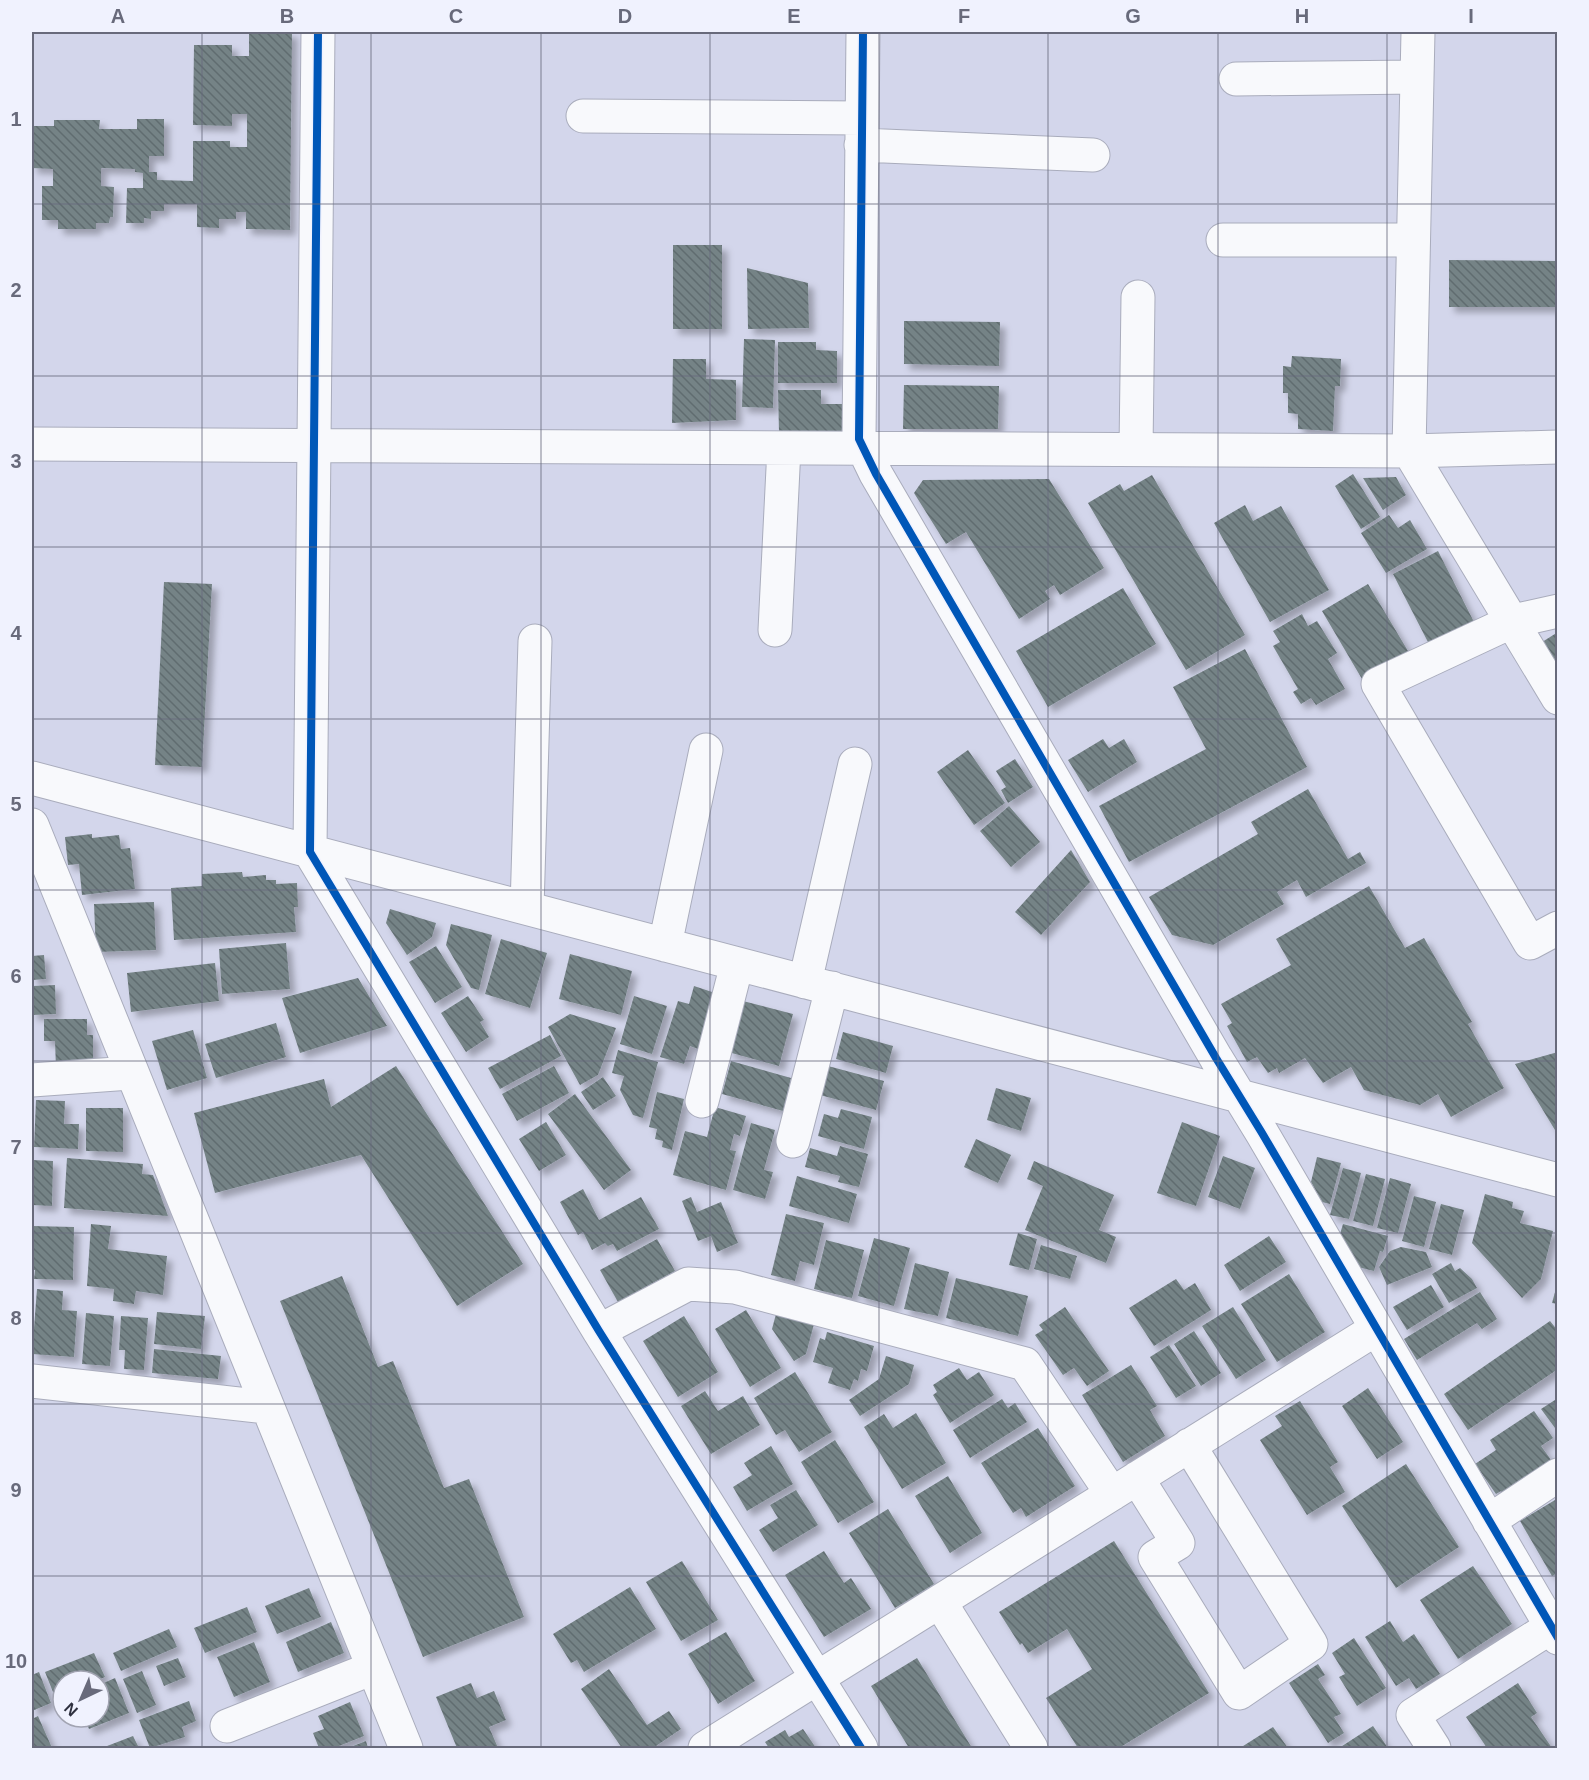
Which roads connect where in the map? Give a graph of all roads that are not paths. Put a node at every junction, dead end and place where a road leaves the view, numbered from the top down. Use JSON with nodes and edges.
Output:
{"nodes":[{"id":1,"x":318,"y":32,"type":"edge"},
{"id":2,"x":863,"y":32,"type":"edge"},
{"id":3,"x":1418,"y":32,"type":"edge"},
{"id":4,"x":1417,"y":77,"type":"junction"},
{"id":5,"x":1236,"y":79,"type":"dead end"},
{"id":6,"x":583,"y":116,"type":"dead end"},
{"id":7,"x":862,"y":132,"type":"junction"},
{"id":8,"x":1093,"y":155,"type":"dead end"},
{"id":9,"x":1223,"y":240,"type":"dead end"},
{"id":10,"x":1413,"y":240,"type":"junction"},
{"id":11,"x":1138,"y":297,"type":"dead end"},
{"id":12,"x":32,"y":444,"type":"edge"},
{"id":13,"x":314,"y":446,"type":"junction"},
{"id":14,"x":1557,"y":447,"type":"edge"},
{"id":15,"x":784,"y":448,"type":"junction"},
{"id":16,"x":865,"y":449,"type":"junction"},
{"id":17,"x":1136,"y":449,"type":"junction"},
{"id":18,"x":1409,"y":451,"type":"junction"},
{"id":19,"x":1557,"y":611,"type":"edge"},
{"id":20,"x":1513,"y":621,"type":"junction"},
{"id":21,"x":775,"y":630,"type":"dead end"},
{"id":22,"x":535,"y":641,"type":"dead end"},
{"id":23,"x":1557,"y":698,"type":"edge"},
{"id":24,"x":706,"y":750,"type":"dead end"},
{"id":25,"x":855,"y":764,"type":"dead end"},
{"id":26,"x":32,"y":778,"type":"edge"},
{"id":27,"x":32,"y":825,"type":"edge"},
{"id":28,"x":310,"y":852,"type":"junction"},
{"id":29,"x":527,"y":908,"type":"junction"},
{"id":30,"x":1557,"y":928,"type":"edge"},
{"id":31,"x":665,"y":945,"type":"junction"},
{"id":32,"x":737,"y":964,"type":"junction"},
{"id":33,"x":818,"y":985,"type":"junction"},
{"id":34,"x":130,"y":1073,"type":"junction"},
{"id":35,"x":32,"y":1080,"type":"edge"},
{"id":36,"x":1239,"y":1096,"type":"junction"},
{"id":37,"x":702,"y":1101,"type":"dead end"},
{"id":38,"x":793,"y":1141,"type":"dead end"},
{"id":39,"x":1557,"y":1180,"type":"edge"},
{"id":40,"x":1376,"y":1329,"type":"junction"},
{"id":41,"x":599,"y":1331,"type":"junction"},
{"id":42,"x":32,"y":1381,"type":"edge"},
{"id":43,"x":266,"y":1407,"type":"junction"},
{"id":44,"x":1189,"y":1445,"type":"junction"},
{"id":45,"x":1557,"y":1475,"type":"edge"},
{"id":46,"x":1124,"y":1486,"type":"junction"},
{"id":47,"x":1489,"y":1521,"type":"junction"},
{"id":48,"x":940,"y":1602,"type":"junction"},
{"id":49,"x":1554,"y":1633,"type":"edge"},
{"id":50,"x":373,"y":1668,"type":"junction"},
{"id":51,"x":817,"y":1679,"type":"junction"},
{"id":52,"x":227,"y":1726,"type":"dead end"},
{"id":53,"x":406,"y":1749,"type":"edge"},
{"id":54,"x":705,"y":1749,"type":"edge"},
{"id":55,"x":861,"y":1749,"type":"edge"},
{"id":56,"x":1031,"y":1749,"type":"edge"},
{"id":57,"x":1434,"y":1749,"type":"edge"}],
"edges":[{"from":1,"to":13,"type":"street"},
{"from":2,"to":7,"type":"street"},
{"from":3,"to":4,"type":"street"},
{"from":4,"to":5,"type":"street"},
{"from":4,"to":10,"type":"street"},
{"from":6,"to":7,"type":"street"},
{"from":7,"to":8,"type":"street"},
{"from":7,"to":16,"type":"street"},
{"from":9,"to":10,"type":"street"},
{"from":10,"to":18,"type":"street"},
{"from":11,"to":17,"type":"street"},
{"from":12,"to":13,"type":"street"},
{"from":13,"to":15,"type":"street"},
{"from":13,"to":28,"type":"street"},
{"from":14,"to":18,"type":"street"},
{"from":15,"to":16,"type":"street"},
{"from":15,"to":21,"type":"street"},
{"from":16,"to":17,"type":"street"},
{"from":16,"to":36,"type":"street"},
{"from":17,"to":18,"type":"street"},
{"from":18,"to":20,"type":"street"},
{"from":19,"to":20,"type":"street"},
{"from":20,"to":23,"type":"street"},
{"from":20,"to":30,"type":"street"},
{"from":22,"to":29,"type":"street"},
{"from":24,"to":31,"type":"street"},
{"from":25,"to":33,"type":"street"},
{"from":26,"to":28,"type":"street"},
{"from":27,"to":34,"type":"street"},
{"from":28,"to":29,"type":"street"},
{"from":28,"to":41,"type":"street"},
{"from":29,"to":31,"type":"street"},
{"from":31,"to":32,"type":"street"},
{"from":32,"to":33,"type":"street"},
{"from":32,"to":37,"type":"street"},
{"from":33,"to":36,"type":"street"},
{"from":33,"to":38,"type":"street"},
{"from":34,"to":35,"type":"street"},
{"from":34,"to":43,"type":"street"},
{"from":36,"to":39,"type":"street"},
{"from":36,"to":40,"type":"street"},
{"from":40,"to":44,"type":"street"},
{"from":40,"to":47,"type":"street"},
{"from":41,"to":46,"type":"street"},
{"from":41,"to":51,"type":"street"},
{"from":42,"to":43,"type":"street"},
{"from":43,"to":50,"type":"street"},
{"from":44,"to":46,"type":"street"},
{"from":44,"to":46,"type":"street"},
{"from":45,"to":47,"type":"street"},
{"from":46,"to":48,"type":"street"},
{"from":47,"to":49,"type":"street"},
{"from":48,"to":51,"type":"street"},
{"from":48,"to":56,"type":"street"},
{"from":49,"to":57,"type":"street"},
{"from":50,"to":52,"type":"street"},
{"from":50,"to":53,"type":"street"},
{"from":51,"to":54,"type":"street"},
{"from":51,"to":55,"type":"street"}]}
